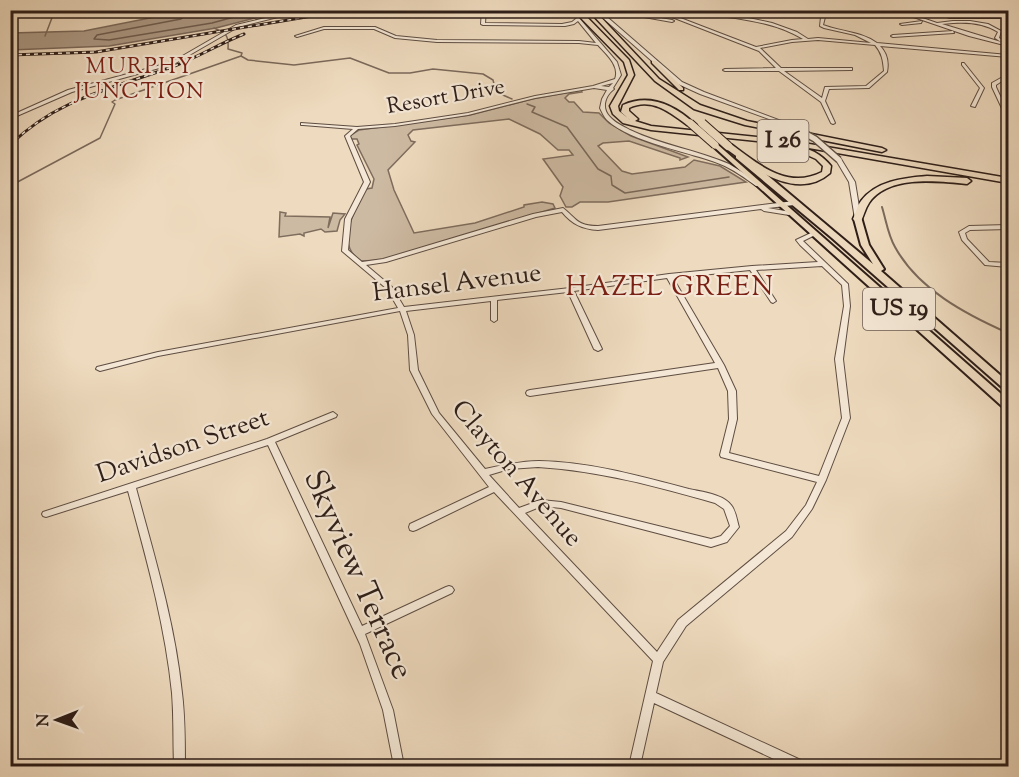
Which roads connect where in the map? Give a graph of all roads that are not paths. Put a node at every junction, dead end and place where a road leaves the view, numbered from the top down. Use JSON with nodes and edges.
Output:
{"nodes":[{"id":1,"x":304,"y":10,"type":"edge"},
{"id":2,"x":484,"y":10,"type":"edge"},
{"id":3,"x":571,"y":10,"type":"edge"},
{"id":4,"x":576,"y":10,"type":"edge"},
{"id":5,"x":591,"y":10,"type":"edge"},
{"id":6,"x":597,"y":10,"type":"edge"},
{"id":7,"x":656,"y":10,"type":"edge"},
{"id":8,"x":812,"y":10,"type":"edge"},
{"id":9,"x":827,"y":10,"type":"edge"},
{"id":10,"x":894,"y":10,"type":"edge"},
{"id":11,"x":921,"y":10,"type":"edge"},
{"id":12,"x":996,"y":10,"type":"edge"},
{"id":13,"x":631,"y":13,"type":"edge"},
{"id":14,"x":664,"y":14,"type":"junction"},
{"id":15,"x":836,"y":15,"type":"dead end"},
{"id":16,"x":1007,"y":15,"type":"edge"},
{"id":17,"x":578,"y":19,"type":"junction"},
{"id":18,"x":928,"y":22,"type":"junction"},
{"id":19,"x":902,"y":24,"type":"dead end"},
{"id":20,"x":562,"y":25,"type":"junction"},
{"id":21,"x":938,"y":25,"type":"junction"},
{"id":22,"x":584,"y":27,"type":"junction"},
{"id":23,"x":688,"y":27,"type":"junction"},
{"id":24,"x":696,"y":27,"type":"junction"},
{"id":25,"x":623,"y":31,"type":"junction"},
{"id":26,"x":958,"y":31,"type":"junction"},
{"id":27,"x":713,"y":33,"type":"junction"},
{"id":28,"x":297,"y":36,"type":"dead end"},
{"id":29,"x":893,"y":36,"type":"dead end"},
{"id":30,"x":593,"y":37,"type":"junction"},
{"id":31,"x":806,"y":39,"type":"junction"},
{"id":32,"x":579,"y":42,"type":"junction"},
{"id":33,"x":599,"y":44,"type":"junction"},
{"id":34,"x":1008,"y":44,"type":"edge"},
{"id":35,"x":879,"y":46,"type":"junction"},
{"id":36,"x":756,"y":48,"type":"junction"},
{"id":37,"x":1008,"y":56,"type":"edge"},
{"id":38,"x":627,"y":62,"type":"junction"},
{"id":39,"x":654,"y":62,"type":"junction"},
{"id":40,"x":963,"y":64,"type":"dead end"},
{"id":41,"x":779,"y":69,"type":"junction"},
{"id":42,"x":851,"y":69,"type":"dead end"},
{"id":43,"x":725,"y":70,"type":"dead end"},
{"id":44,"x":1008,"y":75,"type":"edge"},
{"id":45,"x":617,"y":80,"type":"junction"},
{"id":46,"x":657,"y":80,"type":"junction"},
{"id":47,"x":994,"y":84,"type":"junction"},
{"id":48,"x":981,"y":85,"type":"junction"},
{"id":49,"x":594,"y":87,"type":"junction"},
{"id":50,"x":612,"y":89,"type":"junction"},
{"id":51,"x":658,"y":92,"type":"dead end"},
{"id":52,"x":666,"y":100,"type":"dead end"},
{"id":53,"x":823,"y":101,"type":"junction"},
{"id":54,"x":973,"y":106,"type":"dead end"},
{"id":55,"x":1008,"y":117,"type":"edge"},
{"id":56,"x":10,"y":118,"type":"edge"},
{"id":57,"x":616,"y":123,"type":"junction"},
{"id":58,"x":690,"y":123,"type":"junction"},
{"id":59,"x":833,"y":123,"type":"dead end"},
{"id":60,"x":303,"y":124,"type":"dead end"},
{"id":61,"x":357,"y":128,"type":"junction"},
{"id":62,"x":779,"y":129,"type":"junction"},
{"id":63,"x":766,"y":144,"type":"junction"},
{"id":64,"x":728,"y":146,"type":"junction"},
{"id":65,"x":961,"y":167,"type":"junction"},
{"id":66,"x":1008,"y":176,"type":"edge"},
{"id":67,"x":1008,"y":181,"type":"edge"},
{"id":68,"x":758,"y":185,"type":"junction"},
{"id":69,"x":1008,"y":186,"type":"edge"},
{"id":70,"x":767,"y":193,"type":"junction"},
{"id":71,"x":794,"y":203,"type":"junction"},
{"id":72,"x":780,"y":205,"type":"junction"},
{"id":73,"x":757,"y":207,"type":"junction"},
{"id":74,"x":789,"y":213,"type":"junction"},
{"id":75,"x":858,"y":219,"type":"junction"},
{"id":76,"x":1008,"y":227,"type":"edge"},
{"id":77,"x":813,"y":234,"type":"junction"},
{"id":78,"x":361,"y":264,"type":"junction"},
{"id":79,"x":824,"y":264,"type":"junction"},
{"id":80,"x":1008,"y":265,"type":"edge"},
{"id":81,"x":752,"y":268,"type":"junction"},
{"id":82,"x":669,"y":276,"type":"junction"},
{"id":83,"x":570,"y":290,"type":"junction"},
{"id":84,"x":898,"y":290,"type":"junction"},
{"id":85,"x":494,"y":299,"type":"junction"},
{"id":86,"x":773,"y":301,"type":"dead end"},
{"id":87,"x":402,"y":309,"type":"junction"},
{"id":88,"x":494,"y":320,"type":"dead end"},
{"id":89,"x":598,"y":349,"type":"dead end"},
{"id":90,"x":720,"y":365,"type":"junction"},
{"id":91,"x":100,"y":369,"type":"dead end"},
{"id":92,"x":1008,"y":387,"type":"edge"},
{"id":93,"x":530,"y":393,"type":"dead end"},
{"id":94,"x":1008,"y":405,"type":"edge"},
{"id":95,"x":333,"y":415,"type":"dead end"},
{"id":96,"x":270,"y":441,"type":"junction"},
{"id":97,"x":483,"y":473,"type":"junction"},
{"id":98,"x":822,"y":480,"type":"junction"},
{"id":99,"x":131,"y":487,"type":"junction"},
{"id":100,"x":495,"y":488,"type":"junction"},
{"id":101,"x":519,"y":512,"type":"junction"},
{"id":102,"x":46,"y":514,"type":"dead end"},
{"id":103,"x":413,"y":527,"type":"dead end"},
{"id":104,"x":449,"y":590,"type":"dead end"},
{"id":105,"x":360,"y":632,"type":"junction"},
{"id":106,"x":658,"y":660,"type":"junction"},
{"id":107,"x":650,"y":696,"type":"junction"},
{"id":108,"x":179,"y":766,"type":"edge"},
{"id":109,"x":399,"y":766,"type":"edge"},
{"id":110,"x":634,"y":766,"type":"edge"},
{"id":111,"x":801,"y":766,"type":"edge"}],
"edges":[{"from":1,"to":56,"type":"street"},
{"from":2,"to":20,"type":"street"},
{"from":3,"to":17,"type":"highway"},
{"from":4,"to":38,"type":"highway"},
{"from":5,"to":46,"type":"highway","number":"I 26"},
{"from":6,"to":13,"type":"highway"},
{"from":6,"to":25,"type":"street"},
{"from":7,"to":14,"type":"street"},
{"from":8,"to":35,"type":"street"},
{"from":9,"to":15,"type":"street"},
{"from":10,"to":18,"type":"street"},
{"from":11,"to":16,"type":"street"},
{"from":12,"to":16,"type":"street"},
{"from":13,"to":23,"type":"street"},
{"from":13,"to":25,"type":"street"},
{"from":14,"to":24,"type":"street"},
{"from":14,"to":31,"type":"street"},
{"from":17,"to":20,"type":"street"},
{"from":17,"to":22,"type":"street"},
{"from":18,"to":19,"type":"street"},
{"from":18,"to":21,"type":"street"},
{"from":20,"to":22,"type":"street"},
{"from":21,"to":26,"type":"street"},
{"from":21,"to":34,"type":"street"},
{"from":22,"to":30,"type":"street"},
{"from":23,"to":24,"type":"street"},
{"from":23,"to":27,"type":"street"},
{"from":24,"to":27,"type":"street"},
{"from":25,"to":39,"type":"street"},
{"from":26,"to":29,"type":"street"},
{"from":26,"to":34,"type":"street"},
{"from":27,"to":36,"type":"street"},
{"from":28,"to":32,"type":"street"},
{"from":30,"to":32,"type":"street"},
{"from":30,"to":33,"type":"street"},
{"from":31,"to":35,"type":"street"},
{"from":31,"to":36,"type":"street"},
{"from":32,"to":33,"type":"street"},
{"from":33,"to":45,"type":"street"},
{"from":35,"to":37,"type":"street"},
{"from":35,"to":53,"type":"street"},
{"from":36,"to":41,"type":"street"},
{"from":38,"to":51,"type":"highway"},
{"from":38,"to":67,"type":"highway","number":"I 26"},
{"from":39,"to":62,"type":"highway"},
{"from":39,"to":75,"type":"street","bridge":true},
{"from":40,"to":48,"type":"street"},
{"from":41,"to":42,"type":"street"},
{"from":41,"to":43,"type":"street"},
{"from":41,"to":53,"type":"street"},
{"from":44,"to":47,"type":"street"},
{"from":45,"to":49,"type":"street","name":"Resort Drive"},
{"from":45,"to":50,"type":"street"},
{"from":46,"to":62,"type":"highway","number":"I 26"},
{"from":46,"to":64,"type":"highway","number":"US 19","bridge":true},
{"from":47,"to":48,"type":"street"},
{"from":47,"to":55,"type":"street"},
{"from":48,"to":54,"type":"street"},
{"from":49,"to":50,"type":"street","name":"Resort Drive"},
{"from":49,"to":61,"type":"street","name":"Resort Drive"},
{"from":50,"to":57,"type":"street"},
{"from":52,"to":58,"type":"highway","number":"US 19"},
{"from":53,"to":59,"type":"street"},
{"from":57,"to":63,"type":"highway"},
{"from":57,"to":68,"type":"street"},
{"from":58,"to":65,"type":"highway"},
{"from":58,"to":68,"type":"main road","number":"US 19","bridge":true},
{"from":60,"to":61,"type":"street","name":"Resort Drive"},
{"from":61,"to":78,"type":"street"},
{"from":62,"to":65,"type":"highway","number":"I 26"},
{"from":63,"to":64,"type":"highway"},
{"from":63,"to":69,"type":"highway"},
{"from":64,"to":71,"type":"main road","number":"US 19"},
{"from":65,"to":66,"type":"highway","number":"I 26"},
{"from":68,"to":70,"type":"main road","number":"US 19"},
{"from":69,"to":75,"type":"highway"},
{"from":70,"to":72,"type":"main road","number":"US 19"},
{"from":70,"to":73,"type":"street"},
{"from":71,"to":72,"type":"street"},
{"from":71,"to":84,"type":"main road","number":"US 19"},
{"from":72,"to":73,"type":"street"},
{"from":72,"to":74,"type":"main road","number":"US 19"},
{"from":73,"to":74,"type":"street"},
{"from":73,"to":78,"type":"street"},
{"from":74,"to":77,"type":"main road","number":"US 19"},
{"from":75,"to":84,"type":"main road"},
{"from":76,"to":80,"type":"street"},
{"from":77,"to":79,"type":"street"},
{"from":77,"to":94,"type":"main road","number":"US 19"},
{"from":78,"to":87,"type":"street","name":"Clayton Avenue"},
{"from":79,"to":81,"type":"street","name":"Hansel Avenue"},
{"from":79,"to":98,"type":"street"},
{"from":81,"to":82,"type":"street","name":"Hansel Avenue"},
{"from":81,"to":86,"type":"street"},
{"from":82,"to":83,"type":"street","name":"Hansel Avenue"},
{"from":82,"to":90,"type":"street"},
{"from":83,"to":85,"type":"street","name":"Hansel Avenue"},
{"from":83,"to":89,"type":"street"},
{"from":84,"to":92,"type":"main road","number":"US 19"},
{"from":85,"to":87,"type":"street","name":"Hansel Avenue"},
{"from":85,"to":88,"type":"street"},
{"from":87,"to":91,"type":"street","name":"Hansel Avenue"},
{"from":87,"to":97,"type":"street","name":"Clayton Avenue"},
{"from":90,"to":93,"type":"street"},
{"from":90,"to":98,"type":"street"},
{"from":95,"to":96,"type":"street","name":"Davidson Street"},
{"from":96,"to":99,"type":"street","name":"Davidson Street"},
{"from":96,"to":105,"type":"street","name":"Skyview Terrace"},
{"from":97,"to":100,"type":"street","name":"Clayton Avenue"},
{"from":97,"to":101,"type":"street"},
{"from":98,"to":106,"type":"street"},
{"from":99,"to":102,"type":"street","name":"Davidson Street"},
{"from":99,"to":108,"type":"street"},
{"from":100,"to":101,"type":"street","name":"Clayton Avenue"},
{"from":100,"to":103,"type":"street"},
{"from":101,"to":106,"type":"street","name":"Clayton Avenue"},
{"from":104,"to":105,"type":"street"},
{"from":105,"to":109,"type":"street","name":"Skyview Terrace"},
{"from":106,"to":107,"type":"street"},
{"from":107,"to":110,"type":"street"},
{"from":107,"to":111,"type":"street"}]}
